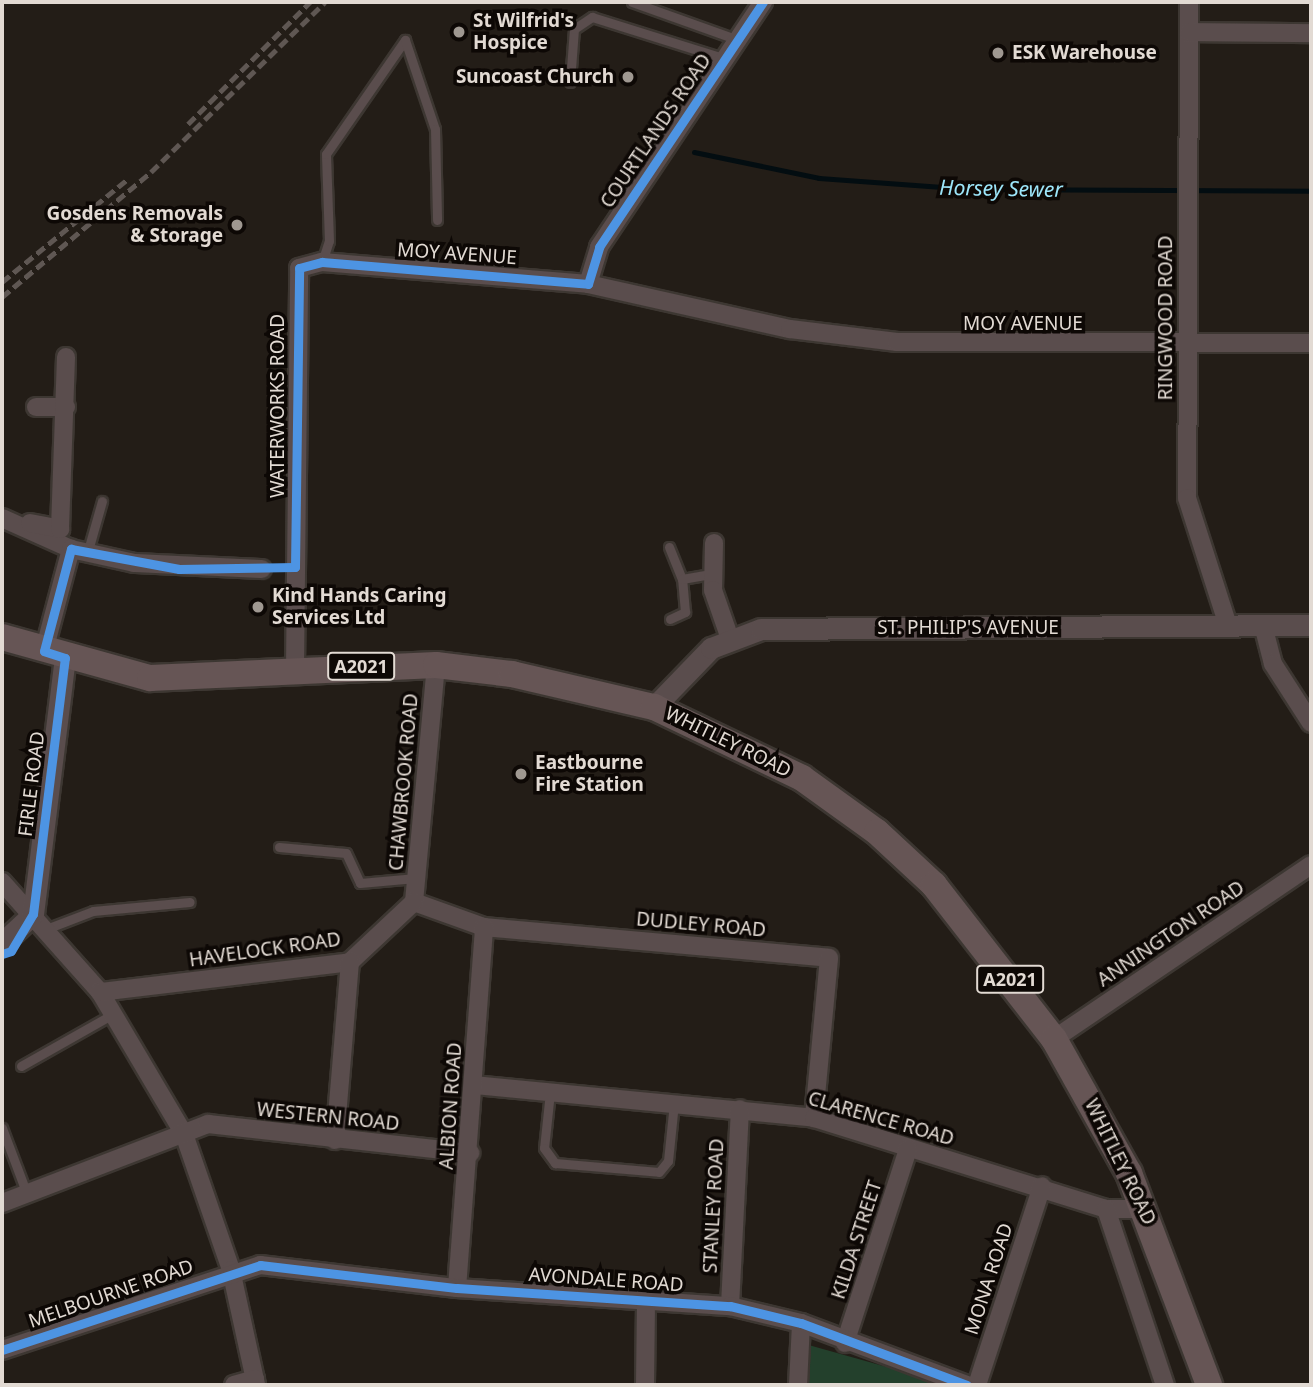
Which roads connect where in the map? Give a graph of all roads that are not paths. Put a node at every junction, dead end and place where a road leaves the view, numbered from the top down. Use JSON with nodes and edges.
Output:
{"nodes":[{"id":1,"x":632,"y":2,"type":"edge"},
{"id":2,"x":763,"y":2,"type":"edge"},
{"id":3,"x":1189,"y":2,"type":"edge"},
{"id":4,"x":1189,"y":32,"type":"junction"},
{"id":5,"x":1311,"y":33,"type":"edge"},
{"id":6,"x":738,"y":40,"type":"junction"},
{"id":7,"x":726,"y":59,"type":"junction"},
{"id":8,"x":570,"y":82,"type":"dead end"},
{"id":9,"x":437,"y":220,"type":"dead end"},
{"id":10,"x":322,"y":262,"type":"junction"},
{"id":11,"x":589,"y":284,"type":"junction"},
{"id":12,"x":1187,"y":343,"type":"junction"},
{"id":13,"x":1311,"y":343,"type":"edge"},
{"id":14,"x":66,"y":357,"type":"dead end"},
{"id":15,"x":36,"y":407,"type":"dead end"},
{"id":16,"x":66,"y":407,"type":"junction"},
{"id":17,"x":102,"y":501,"type":"dead end"},
{"id":18,"x":2,"y":518,"type":"edge"},
{"id":19,"x":714,"y":543,"type":"dead end"},
{"id":20,"x":669,"y":547,"type":"dead end"},
{"id":21,"x":79,"y":551,"type":"junction"},
{"id":22,"x":262,"y":569,"type":"dead end"},
{"id":23,"x":711,"y":573,"type":"junction"},
{"id":24,"x":682,"y":579,"type":"junction"},
{"id":25,"x":670,"y":619,"type":"dead end"},
{"id":26,"x":1264,"y":625,"type":"junction"},
{"id":27,"x":1311,"y":625,"type":"edge"},
{"id":28,"x":1228,"y":626,"type":"junction"},
{"id":29,"x":729,"y":636,"type":"junction"},
{"id":30,"x":2,"y":637,"type":"edge"},
{"id":31,"x":54,"y":655,"type":"junction"},
{"id":32,"x":436,"y":665,"type":"junction"},
{"id":33,"x":295,"y":669,"type":"junction"},
{"id":34,"x":654,"y":707,"type":"junction"},
{"id":35,"x":1311,"y":723,"type":"edge"},
{"id":36,"x":279,"y":847,"type":"dead end"},
{"id":37,"x":1311,"y":865,"type":"edge"},
{"id":38,"x":416,"y":878,"type":"junction"},
{"id":39,"x":2,"y":882,"type":"edge"},
{"id":40,"x":190,"y":902,"type":"dead end"},
{"id":41,"x":414,"y":902,"type":"junction"},
{"id":42,"x":40,"y":922,"type":"junction"},
{"id":43,"x":484,"y":927,"type":"junction"},
{"id":44,"x":2,"y":943,"type":"edge"},
{"id":45,"x":350,"y":962,"type":"junction"},
{"id":46,"x":100,"y":992,"type":"junction"},
{"id":47,"x":113,"y":1014,"type":"junction"},
{"id":48,"x":1054,"y":1039,"type":"junction"},
{"id":49,"x":21,"y":1066,"type":"dead end"},
{"id":50,"x":474,"y":1084,"type":"junction"},
{"id":51,"x":550,"y":1091,"type":"junction"},
{"id":52,"x":674,"y":1103,"type":"junction"},
{"id":53,"x":740,"y":1109,"type":"junction"},
{"id":54,"x":814,"y":1118,"type":"junction"},
{"id":55,"x":2,"y":1128,"type":"edge"},
{"id":56,"x":184,"y":1134,"type":"junction"},
{"id":57,"x":335,"y":1140,"type":"junction"},
{"id":58,"x":908,"y":1149,"type":"junction"},
{"id":59,"x":470,"y":1153,"type":"junction"},
{"id":60,"x":1042,"y":1186,"type":"junction"},
{"id":61,"x":27,"y":1194,"type":"junction"},
{"id":62,"x":2,"y":1203,"type":"edge"},
{"id":63,"x":1106,"y":1209,"type":"junction"},
{"id":64,"x":1145,"y":1209,"type":"junction"},
{"id":65,"x":231,"y":1270,"type":"junction"},
{"id":66,"x":457,"y":1288,"type":"junction"},
{"id":67,"x":646,"y":1300,"type":"junction"},
{"id":68,"x":730,"y":1306,"type":"junction"},
{"id":69,"x":801,"y":1323,"type":"junction"},
{"id":70,"x":845,"y":1343,"type":"junction"},
{"id":71,"x":2,"y":1350,"type":"edge"},
{"id":72,"x":255,"y":1382,"type":"edge"},
{"id":73,"x":234,"y":1385,"type":"edge"},
{"id":74,"x":645,"y":1385,"type":"edge"},
{"id":75,"x":797,"y":1385,"type":"edge"},
{"id":76,"x":967,"y":1385,"type":"edge"},
{"id":77,"x":977,"y":1385,"type":"edge"},
{"id":78,"x":1165,"y":1385,"type":"edge"},
{"id":79,"x":1209,"y":1385,"type":"edge"}],
"edges":[{"from":1,"to":6,"type":"lane"},
{"from":2,"to":6,"type":"street","name":"COURTLANDS ROAD"},
{"from":3,"to":4,"type":"street","name":"RINGWOOD ROAD"},
{"from":4,"to":5,"type":"street"},
{"from":4,"to":12,"type":"street","name":"RINGWOOD ROAD"},
{"from":6,"to":7,"type":"street","name":"COURTLANDS ROAD"},
{"from":7,"to":8,"type":"lane"},
{"from":7,"to":11,"type":"street","name":"COURTLANDS ROAD"},
{"from":9,"to":10,"type":"lane"},
{"from":10,"to":11,"type":"street","name":"MOY AVENUE"},
{"from":10,"to":33,"type":"street","name":"WATERWORKS ROAD"},
{"from":11,"to":12,"type":"street","name":"MOY AVENUE"},
{"from":12,"to":13,"type":"street","name":"MOY AVENUE"},
{"from":12,"to":28,"type":"street","name":"RINGWOOD ROAD"},
{"from":14,"to":16,"type":"street"},
{"from":15,"to":16,"type":"street"},
{"from":16,"to":18,"type":"street"},
{"from":17,"to":21,"type":"lane"},
{"from":18,"to":21,"type":"street"},
{"from":19,"to":23,"type":"street"},
{"from":20,"to":24,"type":"lane"},
{"from":21,"to":22,"type":"street"},
{"from":21,"to":31,"type":"street"},
{"from":23,"to":24,"type":"lane"},
{"from":23,"to":29,"type":"street"},
{"from":24,"to":25,"type":"lane"},
{"from":26,"to":27,"type":"street","name":"ST. PHILIP'S AVENUE"},
{"from":26,"to":28,"type":"street","name":"ST. PHILIP'S AVENUE"},
{"from":26,"to":35,"type":"street"},
{"from":28,"to":29,"type":"street","name":"ST. PHILIP'S AVENUE"},
{"from":29,"to":34,"type":"street","name":"ST. PHILIP'S AVENUE"},
{"from":30,"to":31,"type":"main road","name":"WHITLEY ROAD","number":"A2021"},
{"from":31,"to":33,"type":"main road","name":"WHITLEY ROAD","number":"A2021"},
{"from":31,"to":42,"type":"street","name":"FIRLE ROAD"},
{"from":32,"to":33,"type":"main road","name":"WHITLEY ROAD","number":"A2021"},
{"from":32,"to":34,"type":"main road","name":"WHITLEY ROAD","number":"A2021"},
{"from":32,"to":38,"type":"street","name":"CHAWBROOK ROAD"},
{"from":34,"to":48,"type":"main road","name":"WHITLEY ROAD","number":"A2021"},
{"from":36,"to":38,"type":"lane"},
{"from":37,"to":48,"type":"street","name":"ANNINGTON ROAD"},
{"from":38,"to":41,"type":"street","name":"CHAWBROOK ROAD"},
{"from":39,"to":42,"type":"street"},
{"from":40,"to":42,"type":"lane"},
{"from":41,"to":43,"type":"street","name":"DUDLEY ROAD"},
{"from":41,"to":45,"type":"street","name":"HAVELOCK ROAD"},
{"from":42,"to":44,"type":"street"},
{"from":42,"to":46,"type":"street"},
{"from":43,"to":50,"type":"street","name":"ALBION ROAD"},
{"from":43,"to":54,"type":"street","name":"DUDLEY ROAD"},
{"from":45,"to":46,"type":"street","name":"HAVELOCK ROAD"},
{"from":45,"to":57,"type":"street"},
{"from":46,"to":47,"type":"street"},
{"from":47,"to":49,"type":"lane"},
{"from":47,"to":56,"type":"street"},
{"from":48,"to":64,"type":"main road","name":"WHITLEY ROAD","number":"A2021"},
{"from":50,"to":51,"type":"street","name":"CLARENCE ROAD"},
{"from":50,"to":59,"type":"street","name":"ALBION ROAD"},
{"from":51,"to":52,"type":"street","name":"CLARENCE ROAD"},
{"from":51,"to":52,"type":"lane"},
{"from":52,"to":53,"type":"street","name":"CLARENCE ROAD"},
{"from":53,"to":54,"type":"street","name":"CLARENCE ROAD"},
{"from":53,"to":68,"type":"street","name":"STANLEY ROAD"},
{"from":54,"to":58,"type":"street","name":"CLARENCE ROAD"},
{"from":55,"to":61,"type":"lane"},
{"from":56,"to":57,"type":"street","name":"WESTERN ROAD"},
{"from":56,"to":61,"type":"street","name":"WESTERN ROAD"},
{"from":56,"to":65,"type":"street"},
{"from":57,"to":59,"type":"street","name":"WESTERN ROAD"},
{"from":58,"to":60,"type":"street","name":"CLARENCE ROAD"},
{"from":58,"to":70,"type":"street","name":"KILDA STREET"},
{"from":59,"to":66,"type":"street","name":"ALBION ROAD"},
{"from":60,"to":63,"type":"street","name":"CLARENCE ROAD"},
{"from":60,"to":77,"type":"street","name":"MONA ROAD"},
{"from":61,"to":62,"type":"street","name":"WESTERN ROAD"},
{"from":63,"to":64,"type":"street","name":"CLARENCE ROAD"},
{"from":63,"to":78,"type":"street"},
{"from":64,"to":79,"type":"main road","name":"WHITLEY ROAD","number":"A2021"},
{"from":65,"to":66,"type":"street","name":"AVONDALE ROAD"},
{"from":65,"to":71,"type":"street","name":"MELBOURNE ROAD"},
{"from":65,"to":72,"type":"street"},
{"from":66,"to":67,"type":"street","name":"AVONDALE ROAD"},
{"from":67,"to":68,"type":"street","name":"AVONDALE ROAD"},
{"from":67,"to":74,"type":"street"},
{"from":68,"to":69,"type":"street","name":"AVONDALE ROAD"},
{"from":69,"to":70,"type":"street","name":"AVONDALE ROAD"},
{"from":69,"to":75,"type":"street"},
{"from":70,"to":76,"type":"street","name":"AVONDALE ROAD"},
{"from":72,"to":73,"type":"street"}]}
